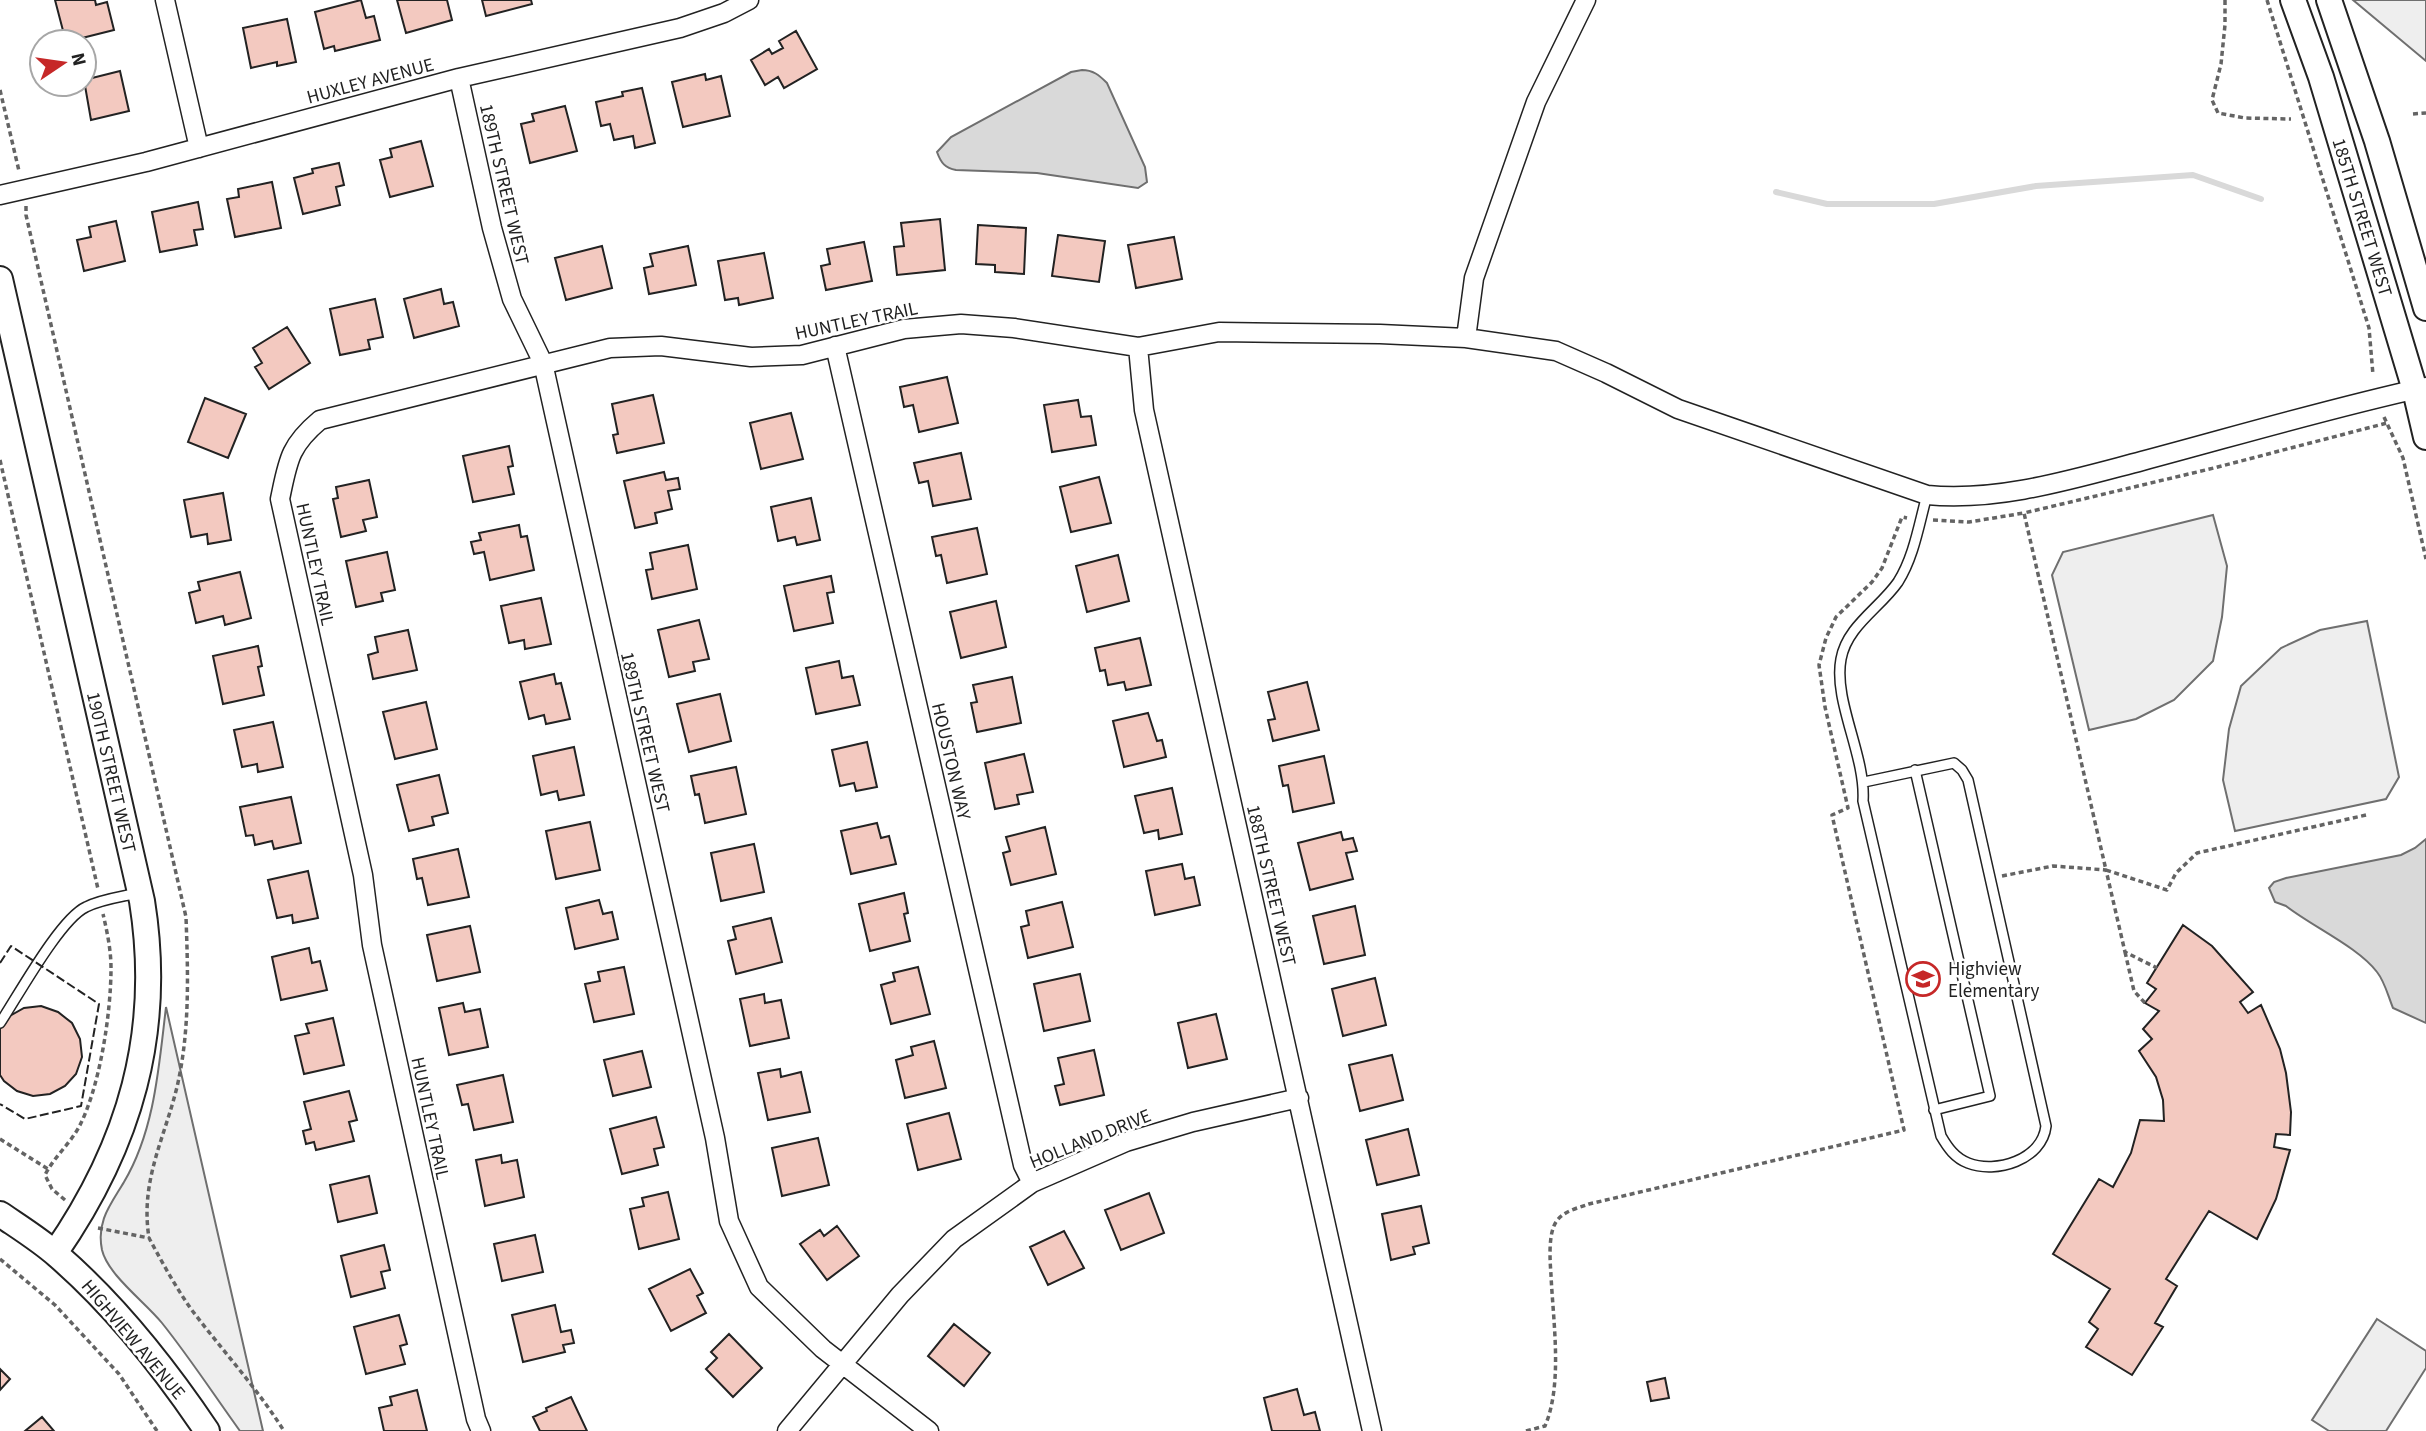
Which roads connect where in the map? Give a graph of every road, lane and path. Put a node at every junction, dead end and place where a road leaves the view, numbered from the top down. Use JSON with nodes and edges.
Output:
{"nodes":[{"id":1,"x":165,"y":0,"type":"edge"},
{"id":2,"x":749,"y":0,"type":"edge"},
{"id":3,"x":1586,"y":0,"type":"edge"},
{"id":4,"x":2225,"y":0,"type":"edge"},
{"id":5,"x":2267,"y":0,"type":"edge"},
{"id":6,"x":2293,"y":0,"type":"edge"},
{"id":7,"x":2329,"y":0,"type":"edge"},
{"id":8,"x":459,"y":79,"type":"junction"},
{"id":9,"x":0,"y":90,"type":"edge"},
{"id":10,"x":2426,"y":113,"type":"edge"},
{"id":11,"x":2413,"y":114,"type":"dead end"},
{"id":12,"x":2291,"y":120,"type":"dead end"},
{"id":13,"x":199,"y":148,"type":"junction"},
{"id":14,"x":23,"y":191,"type":"junction"},
{"id":15,"x":0,"y":195,"type":"edge"},
{"id":16,"x":0,"y":279,"type":"edge"},
{"id":17,"x":2426,"y":308,"type":"edge"},
{"id":18,"x":1466,"y":338,"type":"junction"},
{"id":19,"x":835,"y":346,"type":"junction"},
{"id":20,"x":1138,"y":347,"type":"junction"},
{"id":21,"x":543,"y":363,"type":"junction"},
{"id":22,"x":2373,"y":375,"type":"dead end"},
{"id":23,"x":2421,"y":388,"type":"edge"},
{"id":24,"x":2384,"y":417,"type":"dead end"},
{"id":25,"x":2387,"y":423,"type":"junction"},
{"id":26,"x":2426,"y":437,"type":"edge"},
{"id":27,"x":0,"y":460,"type":"edge"},
{"id":28,"x":1927,"y":495,"type":"junction"},
{"id":29,"x":2024,"y":513,"type":"junction"},
{"id":30,"x":1920,"y":519,"type":"junction"},
{"id":31,"x":2426,"y":559,"type":"edge"},
{"id":32,"x":1915,"y":770,"type":"junction"},
{"id":33,"x":1864,"y":782,"type":"junction"},
{"id":34,"x":2367,"y":816,"type":"dead end"},
{"id":35,"x":2106,"y":870,"type":"junction"},
{"id":36,"x":1990,"y":878,"type":"junction"},
{"id":37,"x":140,"y":892,"type":"junction"},
{"id":38,"x":101,"y":902,"type":"junction"},
{"id":39,"x":2125,"y":952,"type":"junction"},
{"id":40,"x":2157,"y":968,"type":"dead end"},
{"id":41,"x":2145,"y":1003,"type":"dead end"},
{"id":42,"x":0,"y":1023,"type":"edge"},
{"id":43,"x":1299,"y":1098,"type":"junction"},
{"id":44,"x":1934,"y":1110,"type":"junction"},
{"id":45,"x":0,"y":1139,"type":"edge"},
{"id":46,"x":48,"y":1169,"type":"junction"},
{"id":47,"x":1032,"y":1183,"type":"junction"},
{"id":48,"x":0,"y":1214,"type":"edge"},
{"id":49,"x":82,"y":1214,"type":"junction"},
{"id":50,"x":149,"y":1238,"type":"junction"},
{"id":51,"x":55,"y":1253,"type":"junction"},
{"id":52,"x":0,"y":1259,"type":"edge"},
{"id":53,"x":841,"y":1364,"type":"junction"},
{"id":54,"x":158,"y":1431,"type":"edge"},
{"id":55,"x":207,"y":1431,"type":"edge"},
{"id":56,"x":284,"y":1431,"type":"edge"},
{"id":57,"x":481,"y":1431,"type":"edge"},
{"id":58,"x":787,"y":1431,"type":"edge"},
{"id":59,"x":929,"y":1431,"type":"edge"},
{"id":60,"x":1372,"y":1431,"type":"edge"},
{"id":61,"x":1526,"y":1431,"type":"edge"}],
"edges":[{"from":1,"to":13,"type":"street"},
{"from":2,"to":8,"type":"street","name":"HUXLEY AVENUE"},
{"from":3,"to":18,"type":"street"},
{"from":4,"to":12,"type":"path"},
{"from":5,"to":22,"type":"path"},
{"from":6,"to":23,"type":"street","name":"185TH STREET WEST"},
{"from":7,"to":17,"type":"street","name":"185TH STREET WEST"},
{"from":8,"to":13,"type":"street","name":"HUXLEY AVENUE"},
{"from":8,"to":21,"type":"street","name":"189TH STREET WEST"},
{"from":9,"to":14,"type":"path"},
{"from":10,"to":11,"type":"path"},
{"from":13,"to":14,"type":"street","name":"HUXLEY AVENUE"},
{"from":14,"to":15,"type":"street","name":"HUXLEY AVENUE"},
{"from":14,"to":50,"type":"path"},
{"from":16,"to":37,"type":"street","name":"190TH STREET WEST"},
{"from":18,"to":20,"type":"street","name":"HUNTLEY TRAIL"},
{"from":18,"to":28,"type":"street","name":"HUNTLEY TRAIL"},
{"from":19,"to":20,"type":"street","name":"HUNTLEY TRAIL"},
{"from":19,"to":21,"type":"street","name":"HUNTLEY TRAIL"},
{"from":19,"to":47,"type":"street","name":"HOUSTON WAY"},
{"from":20,"to":43,"type":"street","name":"188TH STREET WEST"},
{"from":21,"to":53,"type":"street","name":"189TH STREET WEST"},
{"from":21,"to":57,"type":"street","name":"HUNTLEY TRAIL"},
{"from":23,"to":26,"type":"street","name":"185TH STREET WEST"},
{"from":23,"to":28,"type":"street","name":"HUNTLEY TRAIL"},
{"from":24,"to":25,"type":"path"},
{"from":25,"to":29,"type":"path"},
{"from":25,"to":31,"type":"path"},
{"from":27,"to":38,"type":"path"},
{"from":28,"to":30,"type":"lane"},
{"from":29,"to":30,"type":"path"},
{"from":29,"to":35,"type":"path"},
{"from":30,"to":33,"type":"lane"},
{"from":30,"to":61,"type":"path"},
{"from":32,"to":33,"type":"lane"},
{"from":32,"to":36,"type":"lane"},
{"from":32,"to":44,"type":"lane"},
{"from":33,"to":44,"type":"lane"},
{"from":34,"to":35,"type":"path"},
{"from":35,"to":36,"type":"path"},
{"from":35,"to":39,"type":"path"},
{"from":36,"to":44,"type":"lane"},
{"from":37,"to":38,"type":"lane"},
{"from":37,"to":49,"type":"street","name":"190TH STREET WEST"},
{"from":38,"to":42,"type":"lane"},
{"from":38,"to":46,"type":"path"},
{"from":39,"to":40,"type":"path"},
{"from":39,"to":41,"type":"path"},
{"from":43,"to":47,"type":"street","name":"HOLLAND DRIVE"},
{"from":43,"to":60,"type":"street","name":"188TH STREET WEST"},
{"from":45,"to":46,"type":"path"},
{"from":46,"to":49,"type":"path"},
{"from":47,"to":53,"type":"street","name":"HOLLAND DRIVE"},
{"from":48,"to":51,"type":"street","name":"HIGHVIEW AVENUE"},
{"from":49,"to":50,"type":"path"},
{"from":49,"to":51,"type":"street","name":"190TH STREET WEST"},
{"from":50,"to":56,"type":"path"},
{"from":51,"to":55,"type":"street","name":"HIGHVIEW AVENUE"},
{"from":52,"to":54,"type":"path"},
{"from":53,"to":58,"type":"street","name":"HOLLAND DRIVE"},
{"from":53,"to":59,"type":"street","name":"189TH STREET WEST"}]}
